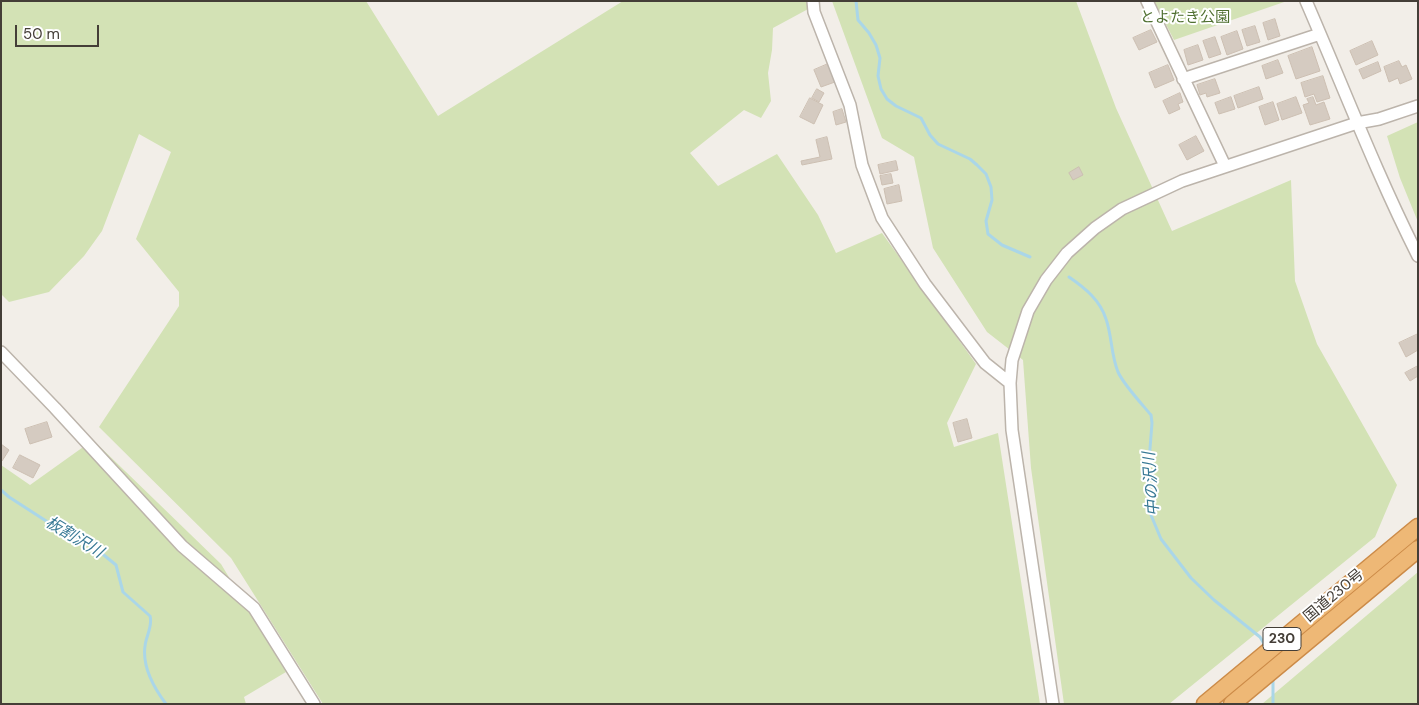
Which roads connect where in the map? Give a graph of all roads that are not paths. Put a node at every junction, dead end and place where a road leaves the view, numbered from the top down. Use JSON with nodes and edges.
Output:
{"nodes":[{"id":1,"x":813,"y":1,"type":"edge"},
{"id":2,"x":1147,"y":1,"type":"edge"},
{"id":3,"x":1306,"y":1,"type":"edge"},
{"id":4,"x":1320,"y":34,"type":"junction"},
{"id":5,"x":1183,"y":79,"type":"junction"},
{"id":6,"x":1418,"y":106,"type":"edge"},
{"id":7,"x":1357,"y":123,"type":"junction"},
{"id":8,"x":1224,"y":166,"type":"junction"},
{"id":9,"x":1418,"y":256,"type":"edge"},
{"id":10,"x":1,"y":352,"type":"edge"},
{"id":11,"x":1010,"y":383,"type":"junction"},
{"id":12,"x":1418,"y":526,"type":"edge"},
{"id":13,"x":1418,"y":549,"type":"edge"},
{"id":14,"x":314,"y":704,"type":"edge"},
{"id":15,"x":1053,"y":704,"type":"edge"},
{"id":16,"x":1205,"y":704,"type":"edge"},
{"id":17,"x":1232,"y":704,"type":"edge"}],
"edges":[{"from":1,"to":11,"type":"street"},
{"from":2,"to":5,"type":"street"},
{"from":3,"to":4,"type":"street"},
{"from":4,"to":5,"type":"street"},
{"from":4,"to":7,"type":"street"},
{"from":5,"to":8,"type":"street"},
{"from":6,"to":7,"type":"street"},
{"from":7,"to":8,"type":"street"},
{"from":7,"to":9,"type":"street"},
{"from":8,"to":11,"type":"street"},
{"from":10,"to":14,"type":"street"},
{"from":11,"to":15,"type":"street"},
{"from":12,"to":16,"type":"highway","name":"国道230号","number":"230"},
{"from":13,"to":17,"type":"highway","name":"国道230号","number":"230"}]}
